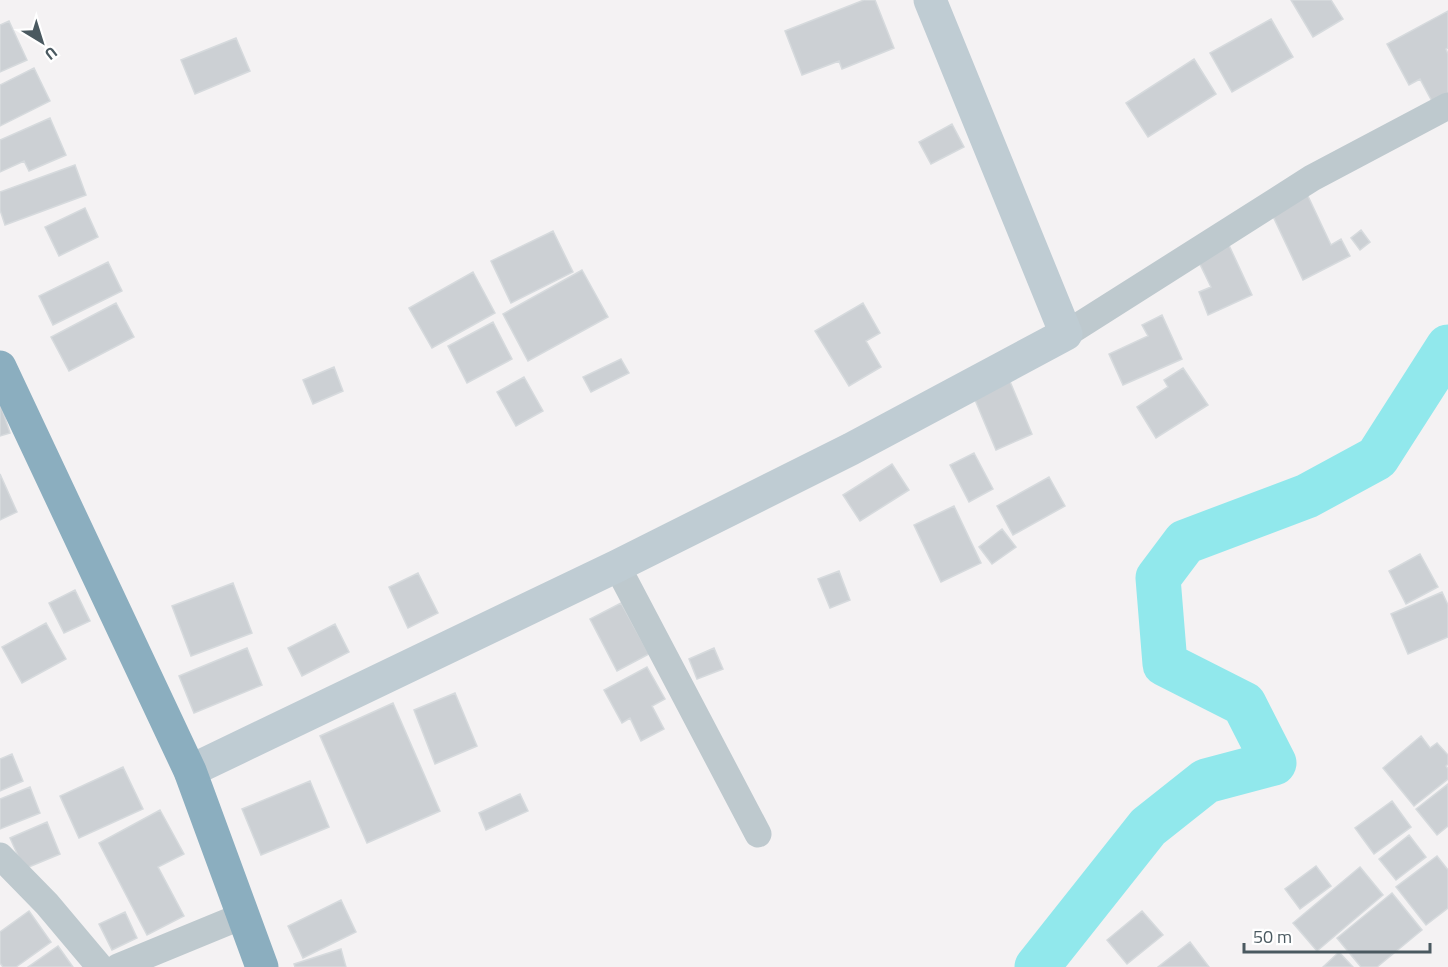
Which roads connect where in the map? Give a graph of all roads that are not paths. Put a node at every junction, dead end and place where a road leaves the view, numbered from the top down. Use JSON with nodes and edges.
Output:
{"nodes":[{"id":1,"x":930,"y":0,"type":"edge"},
{"id":2,"x":1448,"y":106,"type":"edge"},
{"id":3,"x":1066,"y":334,"type":"junction"},
{"id":4,"x":0,"y":367,"type":"edge"},
{"id":5,"x":617,"y":566,"type":"junction"},
{"id":6,"x":190,"y":771,"type":"junction"},
{"id":7,"x":758,"y":834,"type":"dead end"},
{"id":8,"x":0,"y":856,"type":"edge"},
{"id":9,"x":242,"y":916,"type":"junction"},
{"id":10,"x":100,"y":967,"type":"edge"},
{"id":11,"x":118,"y":967,"type":"edge"},
{"id":12,"x":262,"y":967,"type":"edge"}],
"edges":[{"from":1,"to":3,"type":"street"},
{"from":2,"to":3,"type":"street"},
{"from":3,"to":5,"type":"street"},
{"from":4,"to":6,"type":"highway"},
{"from":5,"to":6,"type":"street"},
{"from":5,"to":7,"type":"street"},
{"from":6,"to":9,"type":"highway"},
{"from":8,"to":10,"type":"street"},
{"from":9,"to":11,"type":"street"},
{"from":9,"to":12,"type":"highway"}]}
